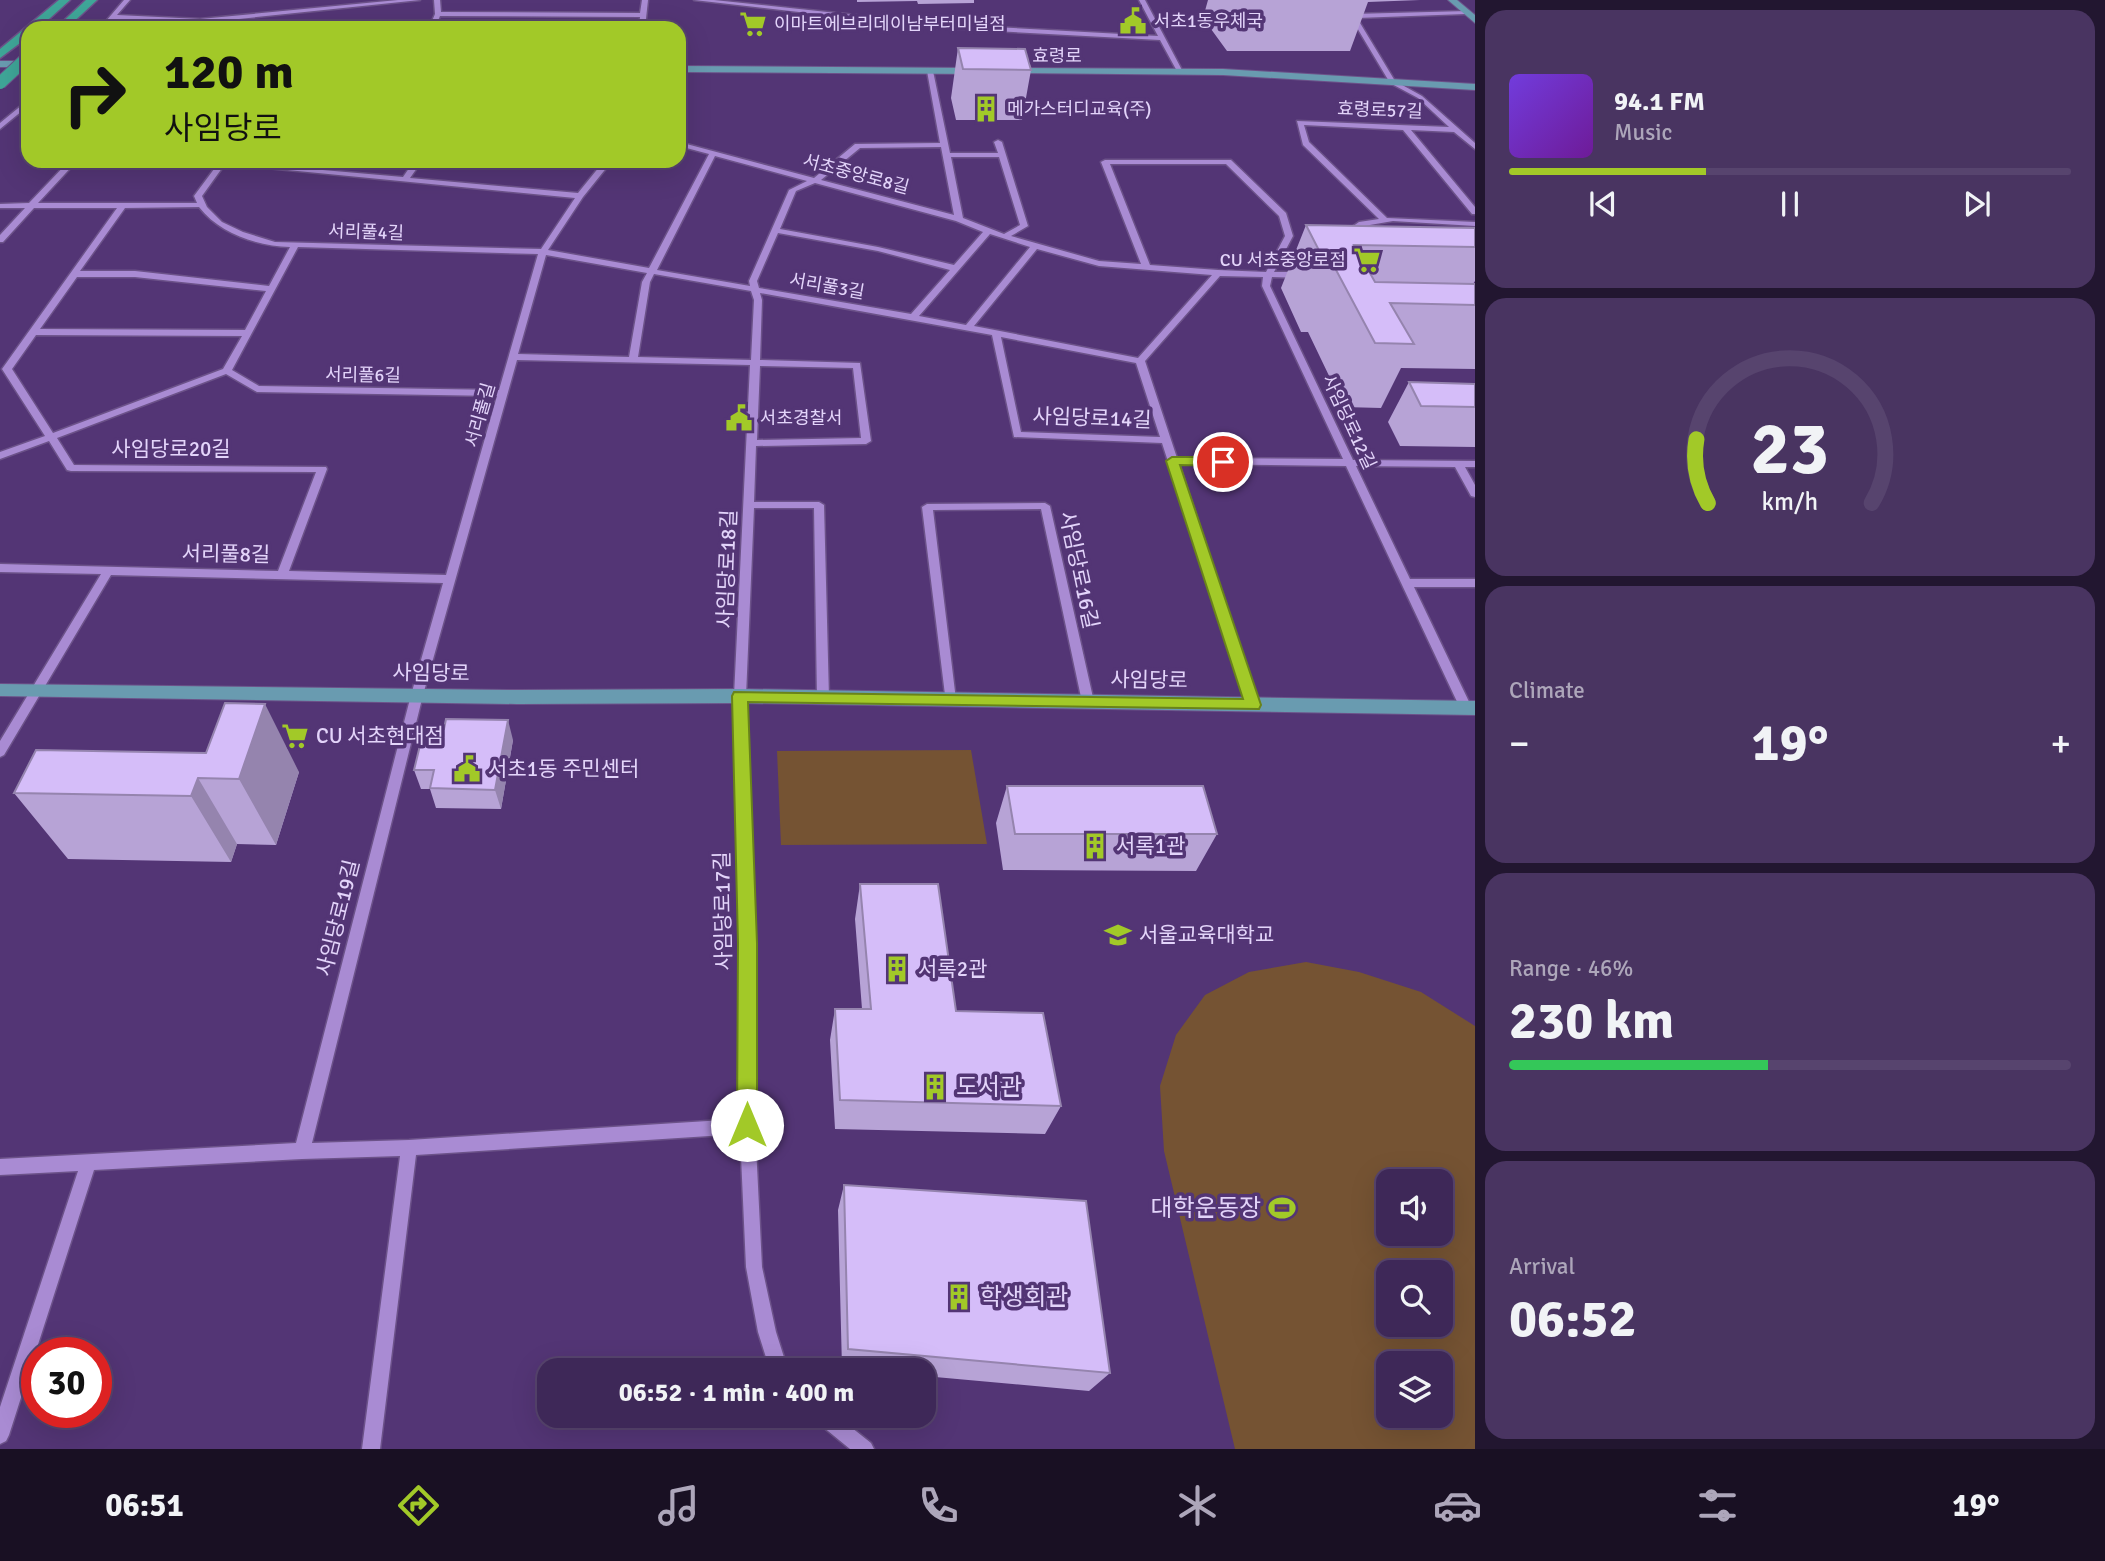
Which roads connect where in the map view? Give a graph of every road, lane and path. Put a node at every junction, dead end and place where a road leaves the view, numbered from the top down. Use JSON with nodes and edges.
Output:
{"nodes":[{"id":1,"x":65,"y":0,"type":"edge"},
{"id":2,"x":92,"y":0,"type":"edge"},
{"id":3,"x":127,"y":0,"type":"edge"},
{"id":4,"x":417,"y":0,"type":"edge"},
{"id":5,"x":437,"y":0,"type":"edge"},
{"id":6,"x":645,"y":0,"type":"edge"},
{"id":7,"x":697,"y":0,"type":"edge"},
{"id":8,"x":1142,"y":0,"type":"edge"},
{"id":9,"x":1452,"y":0,"type":"edge"},
{"id":10,"x":724,"y":2,"type":"edge"},
{"id":11,"x":1465,"y":12,"type":"junction"},
{"id":12,"x":438,"y":14,"type":"junction"},
{"id":13,"x":644,"y":15,"type":"junction"},
{"id":14,"x":114,"y":16,"type":"junction"},
{"id":15,"x":1475,"y":20,"type":"edge"},
{"id":16,"x":40,"y":21,"type":"edge"},
{"id":17,"x":69,"y":21,"type":"edge"},
{"id":18,"x":109,"y":21,"type":"edge"},
{"id":19,"x":201,"y":21,"type":"joint"},
{"id":20,"x":435,"y":21,"type":"edge"},
{"id":21,"x":643,"y":21,"type":"edge"},
{"id":22,"x":21,"y":37,"type":"edge"},
{"id":23,"x":1163,"y":38,"type":"junction"},
{"id":24,"x":4,"y":51,"type":"edge"},
{"id":25,"x":0,"y":64,"type":"edge"},
{"id":26,"x":21,"y":64,"type":"edge"},
{"id":27,"x":21,"y":64,"type":"edge"},
{"id":28,"x":686,"y":69,"type":"edge"},
{"id":29,"x":930,"y":71,"type":"junction"},
{"id":30,"x":984,"y":71,"type":"edge"},
{"id":31,"x":997,"y":71,"type":"edge"},
{"id":32,"x":1180,"y":72,"type":"junction"},
{"id":33,"x":1392,"y":82,"type":"junction"},
{"id":34,"x":0,"y":83,"type":"edge"},
{"id":35,"x":1475,"y":87,"type":"edge"},
{"id":36,"x":21,"y":108,"type":"edge"},
{"id":37,"x":0,"y":127,"type":"edge"},
{"id":38,"x":1405,"y":127,"type":"junction"},
{"id":39,"x":1457,"y":130,"type":"junction"},
{"id":40,"x":998,"y":142,"type":"dead end"},
{"id":41,"x":944,"y":145,"type":"junction"},
{"id":42,"x":686,"y":146,"type":"edge"},
{"id":43,"x":1475,"y":147,"type":"edge"},
{"id":44,"x":713,"y":153,"type":"junction"},
{"id":45,"x":946,"y":155,"type":"junction"},
{"id":46,"x":1002,"y":155,"type":"junction"},
{"id":47,"x":67,"y":168,"type":"edge"},
{"id":48,"x":218,"y":168,"type":"edge"},
{"id":49,"x":294,"y":168,"type":"edge"},
{"id":50,"x":413,"y":168,"type":"edge"},
{"id":51,"x":602,"y":168,"type":"edge"},
{"id":52,"x":405,"y":179,"type":"junction"},
{"id":53,"x":817,"y":179,"type":"junction"},
{"id":54,"x":580,"y":196,"type":"junction"},
{"id":55,"x":201,"y":205,"type":"junction"},
{"id":56,"x":0,"y":206,"type":"edge"},
{"id":57,"x":122,"y":206,"type":"junction"},
{"id":58,"x":31,"y":207,"type":"junction"},
{"id":59,"x":1475,"y":212,"type":"edge"},
{"id":60,"x":960,"y":219,"type":"junction"},
{"id":61,"x":1385,"y":220,"type":"junction"},
{"id":62,"x":1475,"y":224,"type":"edge"},
{"id":63,"x":775,"y":230,"type":"junction"},
{"id":64,"x":989,"y":230,"type":"junction"},
{"id":65,"x":1004,"y":237,"type":"junction"},
{"id":66,"x":0,"y":240,"type":"edge"},
{"id":67,"x":295,"y":246,"type":"junction"},
{"id":68,"x":1035,"y":246,"type":"junction"},
{"id":69,"x":1339,"y":247,"type":"edge"},
{"id":70,"x":543,"y":252,"type":"junction"},
{"id":71,"x":954,"y":268,"type":"junction"},
{"id":72,"x":1147,"y":268,"type":"junction"},
{"id":73,"x":653,"y":271,"type":"junction"},
{"id":74,"x":1218,"y":273,"type":"junction"},
{"id":75,"x":74,"y":275,"type":"junction"},
{"id":76,"x":1268,"y":275,"type":"junction"},
{"id":77,"x":1308,"y":275,"type":"edge"},
{"id":78,"x":272,"y":289,"type":"junction"},
{"id":79,"x":755,"y":289,"type":"junction"},
{"id":80,"x":913,"y":317,"type":"junction"},
{"id":81,"x":968,"y":328,"type":"junction"},
{"id":82,"x":33,"y":332,"type":"junction"},
{"id":83,"x":996,"y":333,"type":"junction"},
{"id":84,"x":248,"y":334,"type":"junction"},
{"id":85,"x":513,"y":357,"type":"junction"},
{"id":86,"x":633,"y":359,"type":"junction"},
{"id":87,"x":755,"y":361,"type":"junction"},
{"id":88,"x":1139,"y":361,"type":"junction"},
{"id":89,"x":4,"y":368,"type":"edge"},
{"id":90,"x":227,"y":371,"type":"junction"},
{"id":91,"x":503,"y":393,"type":"junction"},
{"id":92,"x":51,"y":437,"type":"junction"},
{"id":93,"x":1166,"y":440,"type":"junction"},
{"id":94,"x":752,"y":443,"type":"junction"},
{"id":95,"x":0,"y":456,"type":"edge"},
{"id":96,"x":1172,"y":461,"type":"junction"},
{"id":97,"x":1349,"y":463,"type":"junction"},
{"id":98,"x":1458,"y":464,"type":"junction"},
{"id":99,"x":1475,"y":464,"type":"edge"},
{"id":100,"x":1475,"y":494,"type":"edge"},
{"id":101,"x":749,"y":505,"type":"junction"},
{"id":102,"x":0,"y":568,"type":"edge"},
{"id":103,"x":108,"y":571,"type":"junction"},
{"id":104,"x":282,"y":575,"type":"junction"},
{"id":105,"x":450,"y":579,"type":"junction"},
{"id":106,"x":1406,"y":583,"type":"junction"},
{"id":107,"x":1475,"y":583,"type":"edge"},
{"id":108,"x":0,"y":690,"type":"edge"},
{"id":109,"x":37,"y":690,"type":"junction"},
{"id":110,"x":417,"y":695,"type":"junction"},
{"id":111,"x":740,"y":696,"type":"junction"},
{"id":112,"x":823,"y":698,"type":"junction"},
{"id":113,"x":950,"y":700,"type":"junction"},
{"id":114,"x":1088,"y":702,"type":"junction"},
{"id":115,"x":1253,"y":705,"type":"junction"},
{"id":116,"x":1470,"y":708,"type":"edge"},
{"id":117,"x":0,"y":752,"type":"edge"},
{"id":118,"x":747,"y":1125,"type":"junction"},
{"id":119,"x":409,"y":1148,"type":"junction"},
{"id":120,"x":302,"y":1151,"type":"junction"},
{"id":121,"x":89,"y":1162,"type":"junction"},
{"id":122,"x":0,"y":1167,"type":"edge"},
{"id":123,"x":775,"y":1358,"type":"edge"},
{"id":124,"x":838,"y":1428,"type":"edge"},
{"id":125,"x":0,"y":1435,"type":"edge"},
{"id":126,"x":371,"y":1449,"type":"edge"},
{"id":127,"x":865,"y":1449,"type":"edge"}],
"edges":[{"from":1,"to":16,"type":"highway"},
{"from":2,"to":17,"type":"highway"},
{"from":3,"to":14,"type":"street"},
{"from":4,"to":19,"type":"street"},
{"from":5,"to":12,"type":"street"},
{"from":6,"to":13,"type":"street"},
{"from":7,"to":10,"type":"street"},
{"from":8,"to":23,"type":"street"},
{"from":9,"to":11,"type":"main road"},
{"from":10,"to":23,"type":"street"},
{"from":11,"to":15,"type":"main road"},
{"from":11,"to":33,"type":"street"},
{"from":12,"to":13,"type":"street"},
{"from":12,"to":20,"type":"street"},
{"from":13,"to":21,"type":"street"},
{"from":14,"to":18,"type":"street"},
{"from":14,"to":19,"type":"street"},
{"from":22,"to":24,"type":"highway"},
{"from":23,"to":32,"type":"street"},
{"from":25,"to":27,"type":"main road"},
{"from":26,"to":34,"type":"highway","bridge":true},
{"from":28,"to":29,"type":"main road"},
{"from":29,"to":30,"type":"main road"},
{"from":29,"to":41,"type":"street"},
{"from":31,"to":32,"type":"main road","name":"효령로"},
{"from":32,"to":33,"type":"main road","name":"효령로"},
{"from":33,"to":35,"type":"main road","name":"효령로"},
{"from":33,"to":39,"type":"street","name":"효령로57길"},
{"from":36,"to":37,"type":"street"},
{"from":38,"to":39,"type":"street","name":"효령로57길"},
{"from":38,"to":59,"type":"street"},
{"from":38,"to":61,"type":"street","name":"효령로57길"},
{"from":39,"to":43,"type":"street","name":"효령로57길"},
{"from":40,"to":46,"type":"street"},
{"from":41,"to":45,"type":"street"},
{"from":41,"to":53,"type":"street","name":"사임당로18길"},
{"from":42,"to":44,"type":"street","name":"서초중앙로8길"},
{"from":44,"to":53,"type":"street","name":"서초중앙로8길"},
{"from":44,"to":73,"type":"street"},
{"from":45,"to":46,"type":"street"},
{"from":45,"to":60,"type":"street"},
{"from":46,"to":65,"type":"street"},
{"from":47,"to":58,"type":"street"},
{"from":48,"to":55,"type":"street"},
{"from":49,"to":52,"type":"street"},
{"from":50,"to":52,"type":"street"},
{"from":51,"to":54,"type":"street","name":"서리풀길"},
{"from":52,"to":54,"type":"street"},
{"from":53,"to":60,"type":"street","name":"서초중앙로8길"},
{"from":53,"to":63,"type":"street","name":"사임당로18길"},
{"from":54,"to":70,"type":"street","name":"서리풀길"},
{"from":55,"to":57,"type":"street"},
{"from":55,"to":67,"type":"street","name":"서리풀4길"},
{"from":56,"to":58,"type":"street"},
{"from":57,"to":58,"type":"street"},
{"from":57,"to":75,"type":"street","name":"사임당로20길"},
{"from":58,"to":66,"type":"street"},
{"from":60,"to":64,"type":"street","name":"서초중앙로8길"},
{"from":61,"to":62,"type":"street"},
{"from":61,"to":69,"type":"street"},
{"from":63,"to":71,"type":"street"},
{"from":63,"to":79,"type":"street","name":"사임당로18길"},
{"from":64,"to":65,"type":"street","name":"서초중앙로8길"},
{"from":64,"to":71,"type":"street"},
{"from":65,"to":68,"type":"street","name":"서초중앙로8길"},
{"from":67,"to":70,"type":"street","name":"서리풀4길"},
{"from":67,"to":78,"type":"street"},
{"from":68,"to":72,"type":"street","name":"서초중앙로8길"},
{"from":68,"to":81,"type":"street"},
{"from":70,"to":73,"type":"street","name":"서리풀3길"},
{"from":70,"to":85,"type":"street","name":"서리풀길"},
{"from":71,"to":80,"type":"street"},
{"from":72,"to":74,"type":"street","name":"서초중앙로8길"},
{"from":72,"to":76,"type":"street"},
{"from":73,"to":79,"type":"street","name":"서리풀3길"},
{"from":73,"to":86,"type":"street"},
{"from":74,"to":76,"type":"street","name":"서초중앙로8길"},
{"from":74,"to":88,"type":"street"},
{"from":75,"to":78,"type":"street"},
{"from":75,"to":82,"type":"street","name":"사임당로20길"},
{"from":76,"to":77,"type":"street","name":"서초중앙로8길"},
{"from":76,"to":97,"type":"street","name":"사임당로12길"},
{"from":78,"to":84,"type":"street"},
{"from":79,"to":80,"type":"street","name":"서리풀3길"},
{"from":79,"to":87,"type":"street","name":"사임당로18길"},
{"from":80,"to":81,"type":"street","name":"서리풀3길"},
{"from":81,"to":83,"type":"street","name":"서리풀3길"},
{"from":82,"to":84,"type":"street"},
{"from":82,"to":89,"type":"street","name":"사임당로20길"},
{"from":83,"to":88,"type":"street","name":"서리풀3길"},
{"from":83,"to":93,"type":"street","name":"사임당로14길"},
{"from":84,"to":90,"type":"street"},
{"from":85,"to":86,"type":"street"},
{"from":85,"to":91,"type":"street","name":"서리풀길"},
{"from":86,"to":87,"type":"street"},
{"from":87,"to":94,"type":"street","name":"사임당로18길"},
{"from":87,"to":94,"type":"street"},
{"from":88,"to":93,"type":"street","name":"사임당로14길"},
{"from":89,"to":92,"type":"street","name":"사임당로20길"},
{"from":90,"to":91,"type":"street","name":"서리풀6길"},
{"from":90,"to":92,"type":"street"},
{"from":91,"to":105,"type":"street","name":"서리풀길"},
{"from":92,"to":95,"type":"street"},
{"from":92,"to":104,"type":"street","name":"사임당로20길"},
{"from":93,"to":96,"type":"street","name":"사임당로14길"},
{"from":94,"to":101,"type":"street","name":"사임당로18길"},
{"from":96,"to":97,"type":"street"},
{"from":96,"to":115,"type":"street","name":"사임당로14길"},
{"from":97,"to":98,"type":"street"},
{"from":97,"to":106,"type":"street","name":"사임당로12길"},
{"from":98,"to":99,"type":"street"},
{"from":98,"to":100,"type":"street"},
{"from":101,"to":111,"type":"street","name":"사임당로18길"},
{"from":101,"to":112,"type":"street"},
{"from":102,"to":103,"type":"street","name":"서리풀8길"},
{"from":103,"to":104,"type":"street","name":"서리풀8길"},
{"from":103,"to":109,"type":"street"},
{"from":104,"to":105,"type":"street","name":"서리풀8길"},
{"from":105,"to":110,"type":"street","name":"서리풀길"},
{"from":106,"to":107,"type":"street"},
{"from":106,"to":116,"type":"street","name":"사임당로12길"},
{"from":108,"to":109,"type":"main road","name":"사임당로"},
{"from":109,"to":110,"type":"main road","name":"사임당로"},
{"from":109,"to":117,"type":"street"},
{"from":110,"to":111,"type":"main road","name":"사임당로"},
{"from":110,"to":120,"type":"street","name":"사임당로19길"},
{"from":111,"to":112,"type":"main road","name":"사임당로"},
{"from":111,"to":118,"type":"street","name":"사임당로17길"},
{"from":112,"to":113,"type":"main road","name":"사임당로"},
{"from":113,"to":114,"type":"main road","name":"사임당로"},
{"from":113,"to":114,"type":"street","name":"사임당로16길"},
{"from":114,"to":115,"type":"main road","name":"사임당로"},
{"from":115,"to":116,"type":"main road","name":"사임당로"},
{"from":118,"to":119,"type":"street"},
{"from":118,"to":123,"type":"street","name":"사임당로17길"},
{"from":119,"to":120,"type":"street"},
{"from":119,"to":126,"type":"street"},
{"from":120,"to":121,"type":"street"},
{"from":121,"to":122,"type":"street"},
{"from":121,"to":125,"type":"street"},
{"from":124,"to":127,"type":"street"}]}
